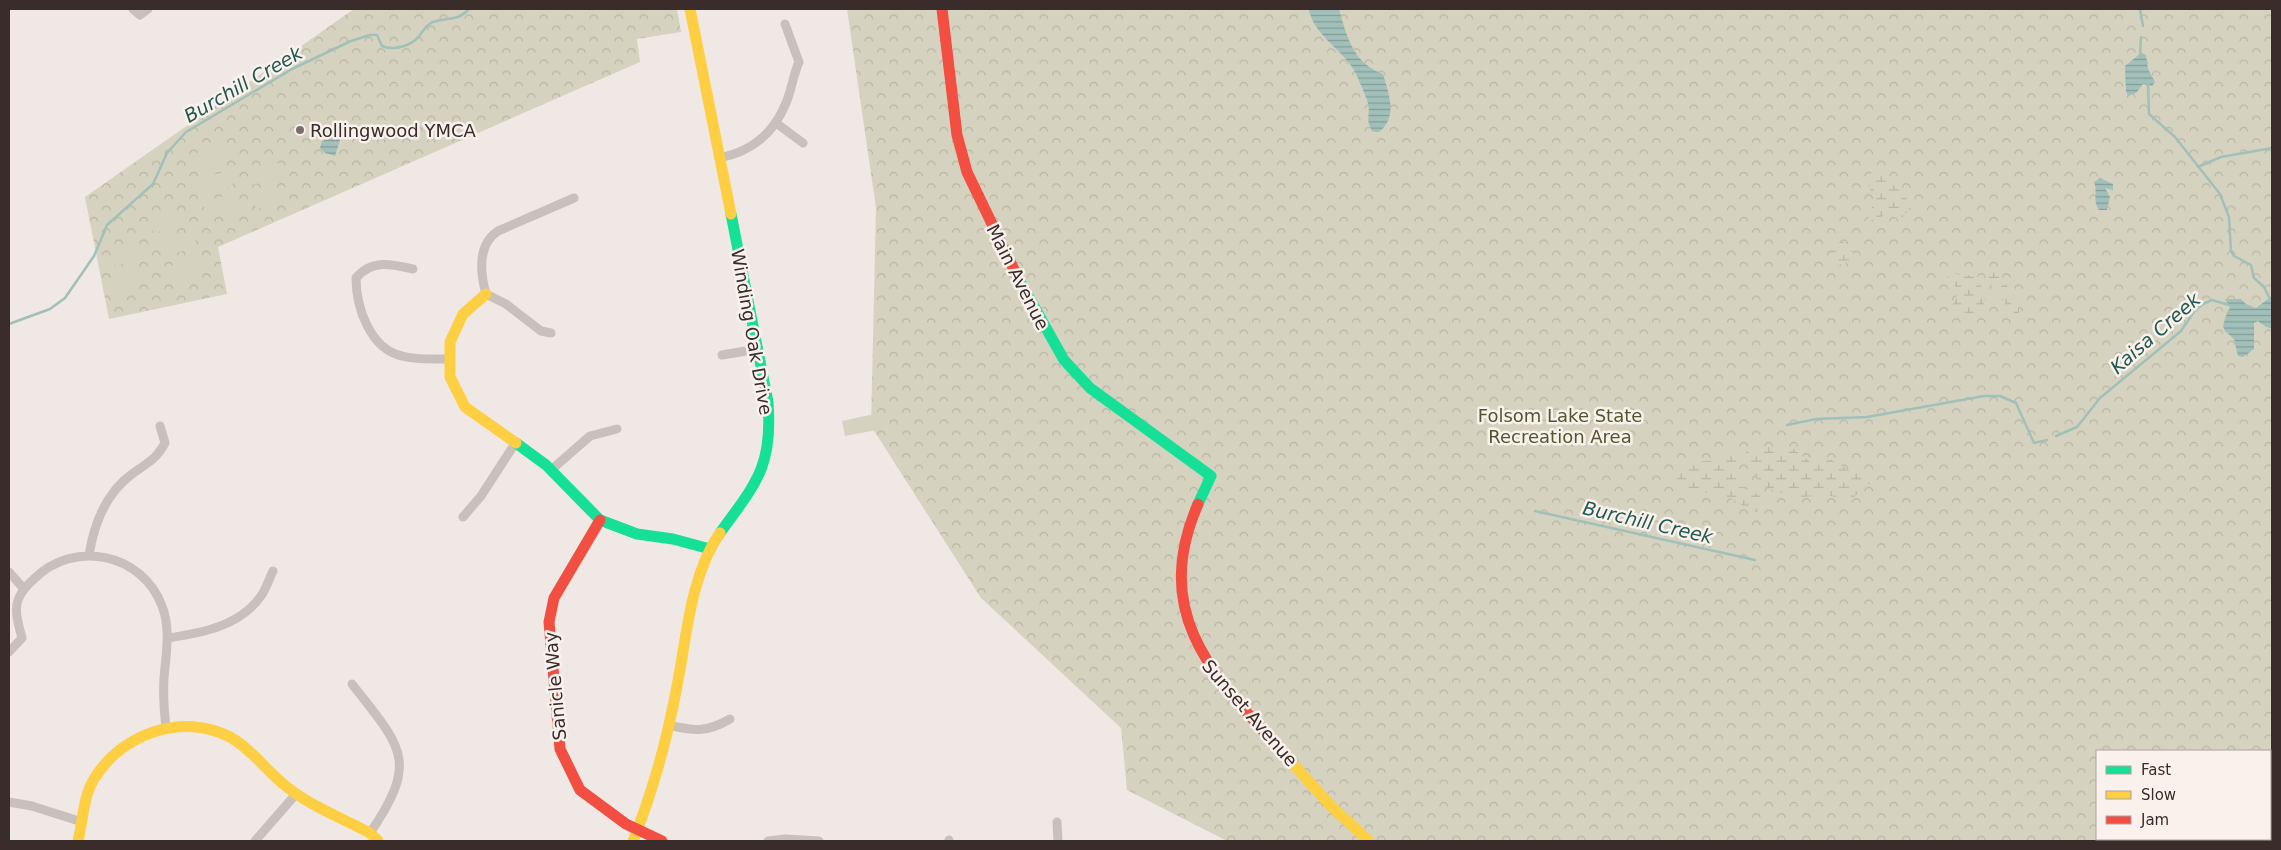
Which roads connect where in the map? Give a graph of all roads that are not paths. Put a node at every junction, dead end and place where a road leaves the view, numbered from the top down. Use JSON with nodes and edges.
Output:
{"nodes":[{"id":1,"x":133,"y":9,"type":"edge"},
{"id":2,"x":148,"y":9,"type":"edge"},
{"id":3,"x":690,"y":9,"type":"edge"},
{"id":4,"x":942,"y":9,"type":"edge"},
{"id":5,"x":786,"y":24,"type":"dead end"},
{"id":6,"x":776,"y":123,"type":"junction"},
{"id":7,"x":803,"y":143,"type":"dead end"},
{"id":8,"x":719,"y":158,"type":"junction"},
{"id":9,"x":574,"y":198,"type":"dead end"},
{"id":10,"x":413,"y":269,"type":"dead end"},
{"id":11,"x":486,"y":294,"type":"junction"},
{"id":12,"x":551,"y":333,"type":"dead end"},
{"id":13,"x":758,"y":350,"type":"junction"},
{"id":14,"x":722,"y":355,"type":"dead end"},
{"id":15,"x":448,"y":359,"type":"junction"},
{"id":16,"x":160,"y":426,"type":"dead end"},
{"id":17,"x":617,"y":429,"type":"dead end"},
{"id":18,"x":516,"y":442,"type":"junction"},
{"id":19,"x":551,"y":470,"type":"junction"},
{"id":20,"x":1211,"y":476,"type":"joint"},
{"id":21,"x":463,"y":517,"type":"dead end"},
{"id":22,"x":600,"y":520,"type":"junction"},
{"id":23,"x":710,"y":549,"type":"junction"},
{"id":24,"x":90,"y":555,"type":"junction"},
{"id":25,"x":273,"y":571,"type":"dead end"},
{"id":26,"x":9,"y":572,"type":"edge"},
{"id":27,"x":24,"y":589,"type":"junction"},
{"id":28,"x":168,"y":638,"type":"junction"},
{"id":29,"x":9,"y":652,"type":"edge"},
{"id":30,"x":352,"y":684,"type":"dead end"},
{"id":31,"x":730,"y":719,"type":"dead end"},
{"id":32,"x":668,"y":725,"type":"junction"},
{"id":33,"x":166,"y":727,"type":"junction"},
{"id":34,"x":296,"y":794,"type":"junction"},
{"id":35,"x":9,"y":802,"type":"edge"},
{"id":36,"x":82,"y":822,"type":"junction"},
{"id":37,"x":1057,"y":822,"type":"dead end"},
{"id":38,"x":638,"y":830,"type":"junction"},
{"id":39,"x":374,"y":837,"type":"edge"},
{"id":40,"x":78,"y":841,"type":"edge"},
{"id":41,"x":255,"y":841,"type":"edge"},
{"id":42,"x":632,"y":841,"type":"edge"},
{"id":43,"x":662,"y":841,"type":"edge"},
{"id":44,"x":768,"y":841,"type":"edge"},
{"id":45,"x":819,"y":841,"type":"edge"},
{"id":46,"x":1058,"y":841,"type":"edge"},
{"id":47,"x":1369,"y":841,"type":"edge"}],
"edges":[{"from":1,"to":2,"type":"street"},
{"from":3,"to":8,"type":"street","name":"Winding Oak Drive"},
{"from":4,"to":20,"type":"street","name":"Main Avenue"},
{"from":5,"to":6,"type":"street"},
{"from":6,"to":7,"type":"street"},
{"from":6,"to":8,"type":"street"},
{"from":8,"to":13,"type":"street","name":"Winding Oak Drive"},
{"from":9,"to":11,"type":"street"},
{"from":10,"to":15,"type":"street"},
{"from":11,"to":12,"type":"street"},
{"from":11,"to":15,"type":"street"},
{"from":13,"to":14,"type":"street"},
{"from":13,"to":23,"type":"street","name":"Winding Oak Drive"},
{"from":15,"to":18,"type":"street"},
{"from":16,"to":24,"type":"street"},
{"from":17,"to":19,"type":"street"},
{"from":18,"to":19,"type":"street"},
{"from":18,"to":21,"type":"street"},
{"from":19,"to":22,"type":"street"},
{"from":20,"to":47,"type":"street","name":"Sunset Avenue"},
{"from":22,"to":23,"type":"street"},
{"from":22,"to":38,"type":"street","name":"Sanicle Way"},
{"from":23,"to":32,"type":"street","name":"Winding Oak Drive"},
{"from":24,"to":27,"type":"street"},
{"from":24,"to":28,"type":"street"},
{"from":25,"to":28,"type":"street"},
{"from":26,"to":27,"type":"street"},
{"from":27,"to":29,"type":"street"},
{"from":28,"to":33,"type":"street"},
{"from":30,"to":39,"type":"street"},
{"from":31,"to":32,"type":"street"},
{"from":32,"to":38,"type":"street","name":"Winding Oak Drive"},
{"from":33,"to":34,"type":"street"},
{"from":33,"to":36,"type":"street"},
{"from":34,"to":39,"type":"street"},
{"from":34,"to":41,"type":"street"},
{"from":35,"to":36,"type":"street"},
{"from":36,"to":40,"type":"street"},
{"from":37,"to":46,"type":"street"},
{"from":38,"to":42,"type":"street","name":"Winding Oak Drive"},
{"from":38,"to":43,"type":"street","name":"Sanicle Way"},
{"from":44,"to":45,"type":"street"}]}
